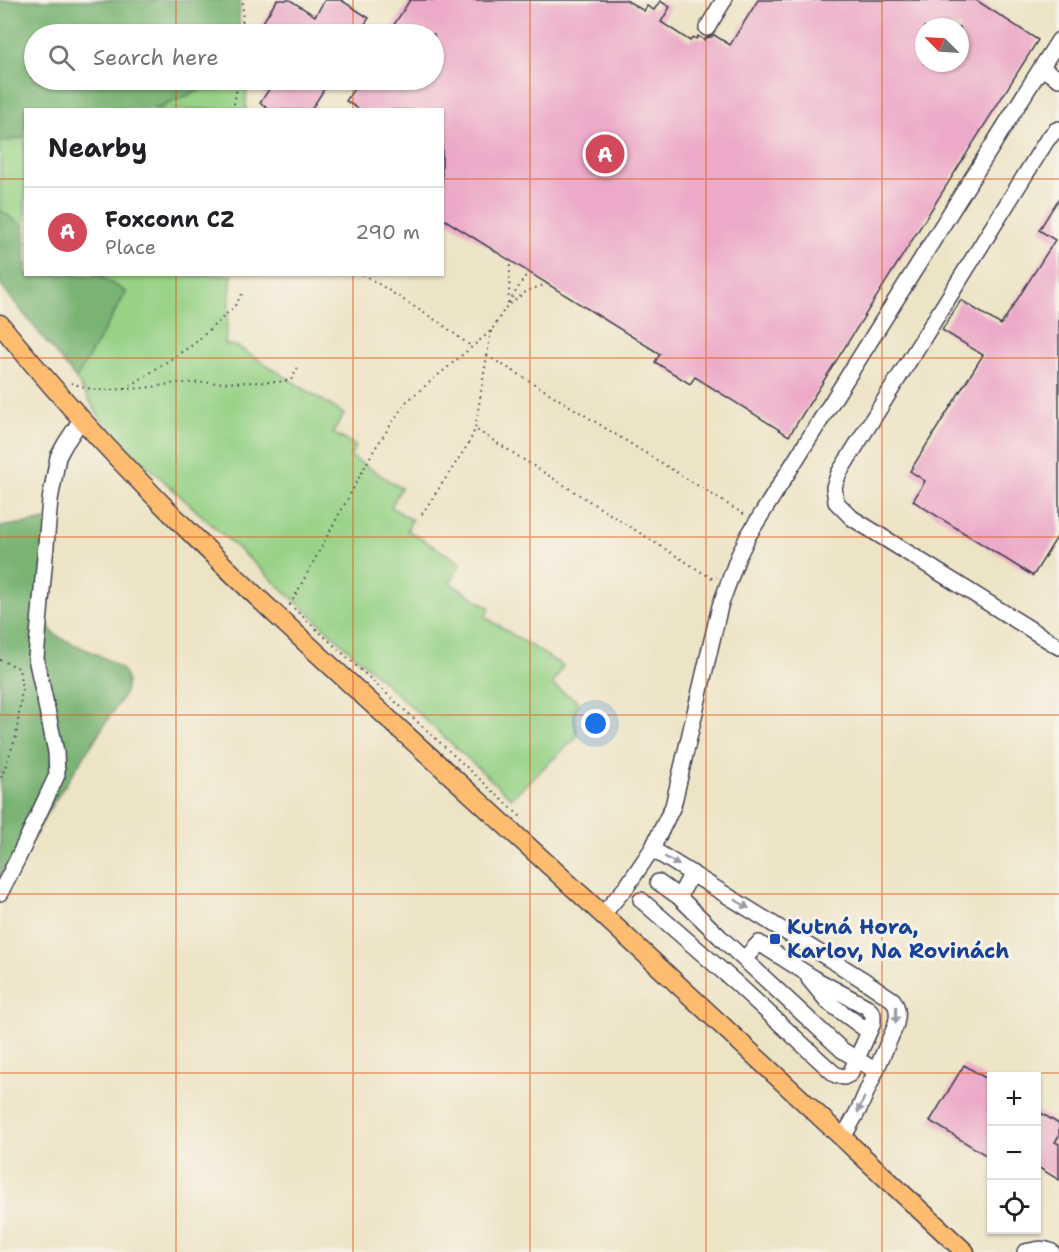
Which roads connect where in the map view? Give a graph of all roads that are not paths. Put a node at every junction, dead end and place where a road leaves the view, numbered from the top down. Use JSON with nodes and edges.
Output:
{"nodes":[{"id":1,"x":724,"y":0,"type":"edge"},
{"id":2,"x":707,"y":28,"type":"dead end"},
{"id":3,"x":1059,"y":40,"type":"edge"},
{"id":4,"x":1041,"y":68,"type":"junction"},
{"id":5,"x":1059,"y":79,"type":"edge"},
{"id":6,"x":1059,"y":129,"type":"edge"},
{"id":7,"x":0,"y":324,"type":"edge"},
{"id":8,"x":81,"y":420,"type":"junction"},
{"id":9,"x":1059,"y":647,"type":"edge"},
{"id":10,"x":652,"y":849,"type":"junction"},
{"id":11,"x":692,"y":873,"type":"junction"},
{"id":12,"x":658,"y":882,"type":"dead end"},
{"id":13,"x":0,"y":893,"type":"edge"},
{"id":14,"x":679,"y":897,"type":"junction"},
{"id":15,"x":641,"y":900,"type":"dead end"},
{"id":16,"x":603,"y":914,"type":"junction"},
{"id":17,"x":744,"y":960,"type":"junction"},
{"id":18,"x":857,"y":1060,"type":"junction"},
{"id":19,"x":876,"y":1071,"type":"junction"},
{"id":20,"x":843,"y":1138,"type":"junction"},
{"id":21,"x":1059,"y":1244,"type":"edge"},
{"id":22,"x":965,"y":1252,"type":"edge"},
{"id":23,"x":1025,"y":1252,"type":"edge"},
{"id":24,"x":1053,"y":1252,"type":"edge"}],
"edges":[{"from":1,"to":2,"type":"lane"},
{"from":3,"to":4,"type":"lane"},
{"from":4,"to":5,"type":"lane"},
{"from":4,"to":10,"type":"lane"},
{"from":6,"to":9,"type":"lane"},
{"from":7,"to":8,"type":"main road"},
{"from":8,"to":13,"type":"lane"},
{"from":8,"to":16,"type":"main road"},
{"from":10,"to":11,"type":"lane","one_way":true},
{"from":10,"to":16,"type":"lane"},
{"from":11,"to":14,"type":"lane"},
{"from":11,"to":19,"type":"lane","one_way":true},
{"from":12,"to":14,"type":"lane"},
{"from":14,"to":17,"type":"lane"},
{"from":15,"to":18,"type":"lane"},
{"from":16,"to":20,"type":"main road"},
{"from":17,"to":18,"type":"lane"},
{"from":17,"to":18,"type":"lane"},
{"from":18,"to":19,"type":"lane"},
{"from":19,"to":20,"type":"lane","one_way":true},
{"from":20,"to":22,"type":"main road"},
{"from":21,"to":24,"type":"lane"},
{"from":23,"to":24,"type":"lane"}]}
